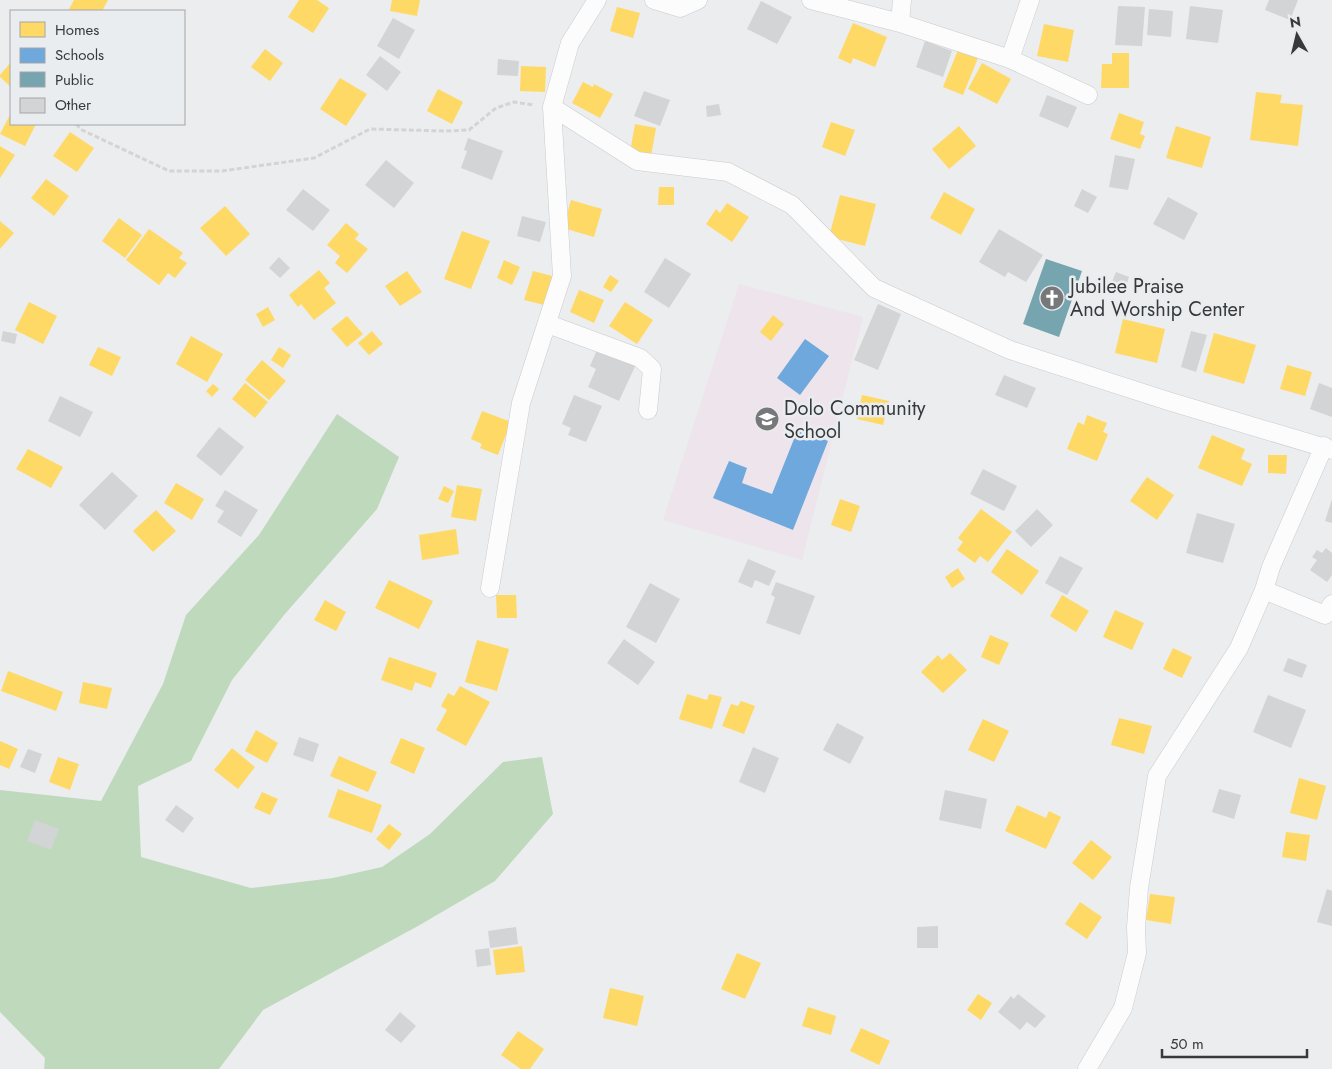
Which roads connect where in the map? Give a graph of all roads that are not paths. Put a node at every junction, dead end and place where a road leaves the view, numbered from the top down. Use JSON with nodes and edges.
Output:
{"nodes":[{"id":1,"x":597,"y":0,"type":"edge"},
{"id":2,"x":654,"y":0,"type":"edge"},
{"id":3,"x":698,"y":0,"type":"edge"},
{"id":4,"x":811,"y":0,"type":"edge"},
{"id":5,"x":902,"y":0,"type":"edge"},
{"id":6,"x":1030,"y":0,"type":"edge"},
{"id":7,"x":900,"y":23,"type":"junction"},
{"id":8,"x":1010,"y":59,"type":"junction"},
{"id":9,"x":1088,"y":95,"type":"dead end"},
{"id":10,"x":552,"y":107,"type":"junction"},
{"id":11,"x":548,"y":324,"type":"junction"},
{"id":12,"x":648,"y":410,"type":"dead end"},
{"id":13,"x":1328,"y":448,"type":"edge"},
{"id":14,"x":490,"y":588,"type":"dead end"},
{"id":15,"x":1264,"y":590,"type":"junction"},
{"id":16,"x":1332,"y":604,"type":"edge"},
{"id":17,"x":1087,"y":1069,"type":"edge"}],
"edges":[{"from":1,"to":10,"type":"street"},
{"from":2,"to":3,"type":"street"},
{"from":4,"to":7,"type":"street"},
{"from":5,"to":7,"type":"street"},
{"from":6,"to":8,"type":"street"},
{"from":7,"to":8,"type":"street"},
{"from":8,"to":9,"type":"street"},
{"from":10,"to":11,"type":"street"},
{"from":10,"to":13,"type":"street"},
{"from":11,"to":12,"type":"street"},
{"from":11,"to":14,"type":"street"},
{"from":13,"to":15,"type":"street"},
{"from":15,"to":16,"type":"street"},
{"from":15,"to":17,"type":"street"}]}
